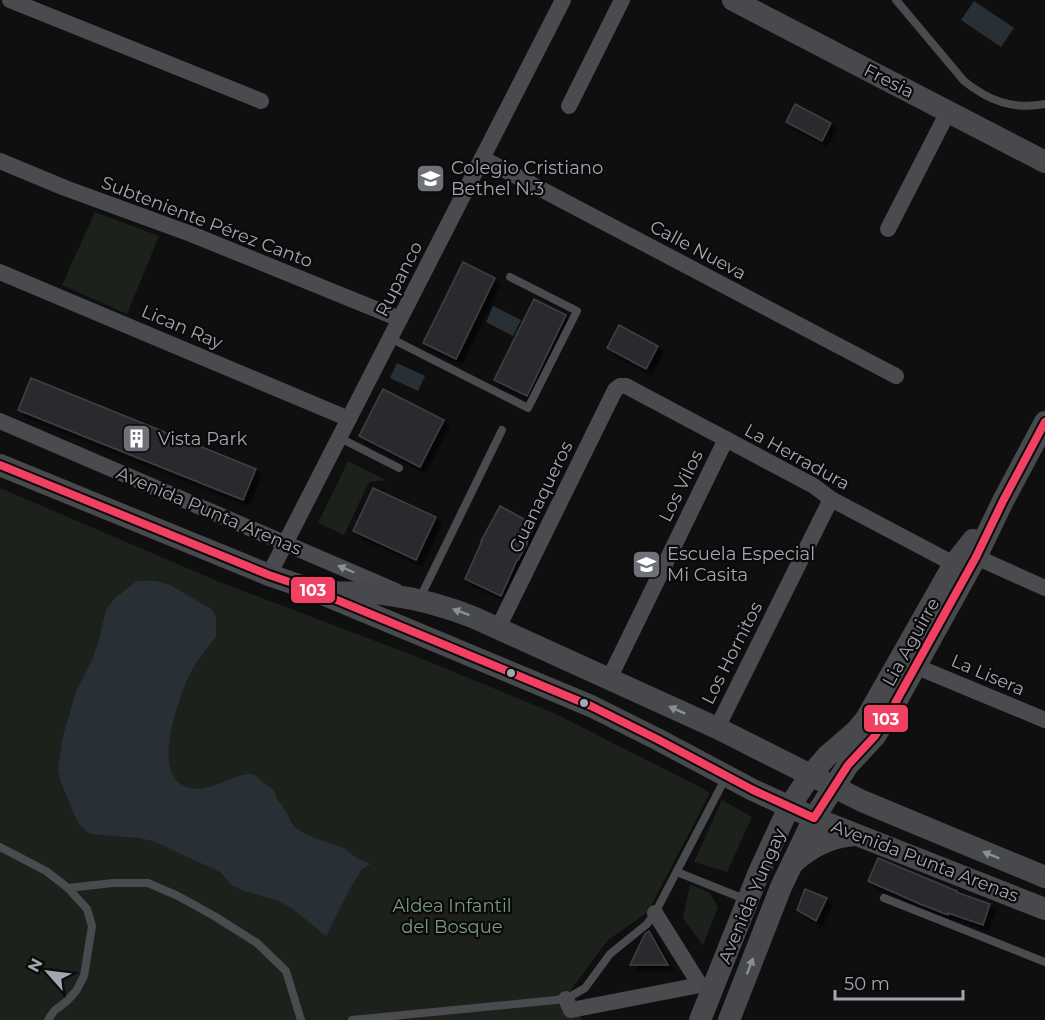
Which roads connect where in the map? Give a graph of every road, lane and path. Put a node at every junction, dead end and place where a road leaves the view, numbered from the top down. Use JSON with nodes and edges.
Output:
{"nodes":[{"id":1,"x":10,"y":0,"type":"edge"},
{"id":2,"x":563,"y":0,"type":"edge"},
{"id":3,"x":622,"y":0,"type":"edge"},
{"id":4,"x":735,"y":0,"type":"edge"},
{"id":5,"x":896,"y":0,"type":"edge"},
{"id":6,"x":261,"y":101,"type":"dead end"},
{"id":7,"x":1045,"y":104,"type":"edge"},
{"id":8,"x":569,"y":106,"type":"dead end"},
{"id":9,"x":948,"y":112,"type":"junction"},
{"id":10,"x":482,"y":158,"type":"junction"},
{"id":11,"x":0,"y":161,"type":"edge"},
{"id":12,"x":1045,"y":162,"type":"edge"},
{"id":13,"x":888,"y":229,"type":"dead end"},
{"id":14,"x":0,"y":272,"type":"edge"},
{"id":15,"x":510,"y":277,"type":"dead end"},
{"id":16,"x":400,"y":320,"type":"junction"},
{"id":17,"x":390,"y":338,"type":"junction"},
{"id":18,"x":896,"y":376,"type":"dead end"},
{"id":19,"x":620,"y":386,"type":"joint"},
{"id":20,"x":349,"y":419,"type":"junction"},
{"id":21,"x":0,"y":421,"type":"edge"},
{"id":22,"x":1045,"y":422,"type":"edge"},
{"id":23,"x":502,"y":430,"type":"dead end"},
{"id":24,"x":340,"y":438,"type":"junction"},
{"id":25,"x":726,"y":439,"type":"junction"},
{"id":26,"x":0,"y":465,"type":"edge"},
{"id":27,"x":399,"y":468,"type":"dead end"},
{"id":28,"x":831,"y":499,"type":"junction"},
{"id":29,"x":1003,"y":501,"type":"junction"},
{"id":30,"x":286,"y":544,"type":"junction"},
{"id":31,"x":976,"y":557,"type":"junction"},
{"id":32,"x":954,"y":564,"type":"junction"},
{"id":33,"x":269,"y":575,"type":"junction"},
{"id":34,"x":1045,"y":588,"type":"edge"},
{"id":35,"x":313,"y":590,"type":"junction"},
{"id":36,"x":419,"y":600,"type":"junction"},
{"id":37,"x":498,"y":628,"type":"junction"},
{"id":38,"x":915,"y":666,"type":"junction"},
{"id":39,"x":609,"y":679,"type":"junction"},
{"id":40,"x":1045,"y":720,"type":"edge"},
{"id":41,"x":717,"y":728,"type":"junction"},
{"id":42,"x":726,"y":776,"type":"junction"},
{"id":43,"x":810,"y":776,"type":"junction"},
{"id":44,"x":833,"y":787,"type":"junction"},
{"id":45,"x":789,"y":807,"type":"junction"},
{"id":46,"x":814,"y":818,"type":"junction"},
{"id":47,"x":858,"y":835,"type":"junction"},
{"id":48,"x":0,"y":847,"type":"edge"},
{"id":49,"x":791,"y":865,"type":"junction"},
{"id":50,"x":677,"y":872,"type":"junction"},
{"id":51,"x":1045,"y":878,"type":"edge"},
{"id":52,"x":68,"y":888,"type":"junction"},
{"id":53,"x":884,"y":898,"type":"dead end"},
{"id":54,"x":748,"y":900,"type":"junction"},
{"id":55,"x":1045,"y":909,"type":"edge"},
{"id":56,"x":655,"y":913,"type":"junction"},
{"id":57,"x":1045,"y":962,"type":"edge"},
{"id":58,"x":566,"y":999,"type":"junction"},
{"id":59,"x":48,"y":1020,"type":"edge"},
{"id":60,"x":301,"y":1020,"type":"edge"},
{"id":61,"x":352,"y":1020,"type":"edge"},
{"id":62,"x":700,"y":1020,"type":"edge"},
{"id":63,"x":729,"y":1020,"type":"edge"}],
"edges":[{"from":1,"to":6,"type":"street"},
{"from":2,"to":10,"type":"street","name":"Rupanco"},
{"from":3,"to":8,"type":"street"},
{"from":4,"to":9,"type":"main road","name":"Fresia"},
{"from":5,"to":7,"type":"lane"},
{"from":9,"to":12,"type":"main road","name":"Fresia"},
{"from":9,"to":13,"type":"street"},
{"from":10,"to":16,"type":"street","name":"Rupanco"},
{"from":10,"to":18,"type":"street","name":"Calle Nueva"},
{"from":11,"to":16,"type":"street","name":"Subteniente Pérez Canto"},
{"from":14,"to":20,"type":"street","name":"Lican Ray"},
{"from":15,"to":17,"type":"lane"},
{"from":16,"to":17,"type":"street","name":"Rupanco"},
{"from":17,"to":20,"type":"street","name":"Rupanco"},
{"from":19,"to":25,"type":"street","name":"La Herradura"},
{"from":19,"to":37,"type":"street","name":"Guanaqueros"},
{"from":20,"to":24,"type":"street","name":"Rupanco"},
{"from":21,"to":30,"type":"street","name":"Avenida Punta Arenas"},
{"from":22,"to":29,"type":"main road","name":"Lia Aguirre"},
{"from":23,"to":36,"type":"lane"},
{"from":24,"to":27,"type":"lane"},
{"from":24,"to":30,"type":"street","name":"Rupanco"},
{"from":25,"to":28,"type":"street","name":"La Herradura"},
{"from":25,"to":39,"type":"street","name":"Los Vilos"},
{"from":26,"to":33,"type":"main road","name":"Avenida Punta Arenas"},
{"from":28,"to":32,"type":"street","name":"La Herradura"},
{"from":28,"to":41,"type":"street","name":"Los Hornitos"},
{"from":29,"to":31,"type":"main road","name":"Lia Aguirre"},
{"from":29,"to":32,"type":"main road","name":"Lia Aguirre"},
{"from":30,"to":33,"type":"street","name":"Rupanco"},
{"from":36,"to":30,"type":"street","name":"Avenida Punta Arenas","one_way":true},
{"from":31,"to":34,"type":"street"},
{"from":31,"to":38,"type":"main road","name":"Lia Aguirre"},
{"from":32,"to":43,"type":"main road","name":"Lia Aguirre"},
{"from":33,"to":35,"type":"main road","name":"Avenida Punta Arenas"},
{"from":35,"to":36,"type":"main road","name":"Avenida Punta Arenas"},
{"from":35,"to":42,"type":"main road","name":"Avenida Punta Arenas"},
{"from":37,"to":36,"type":"main road","name":"Avenida Punta Arenas","one_way":true},
{"from":37,"to":39,"type":"main road","name":"Avenida Punta Arenas"},
{"from":38,"to":40,"type":"street","name":"La Lisera"},
{"from":38,"to":44,"type":"main road","name":"Lia Aguirre"},
{"from":41,"to":39,"type":"main road","name":"Avenida Punta Arenas","one_way":true},
{"from":41,"to":43,"type":"main road","name":"Avenida Punta Arenas"},
{"from":42,"to":45,"type":"main road","name":"Avenida Punta Arenas"},
{"from":42,"to":50,"type":"lane"},
{"from":43,"to":44,"type":"main road","name":"Avenida Punta Arenas"},
{"from":43,"to":45,"type":"main road","name":"Avenida Yungay"},
{"from":44,"to":46,"type":"main road","name":"Avenida Yungay"},
{"from":51,"to":44,"type":"main road","name":"Avenida Punta Arenas","one_way":true},
{"from":45,"to":46,"type":"main road","name":"Avenida Punta Arenas"},
{"from":45,"to":54,"type":"main road","name":"Avenida Yungay"},
{"from":46,"to":47,"type":"main road","name":"Avenida Punta Arenas"},
{"from":46,"to":49,"type":"main road","name":"Avenida Yungay"},
{"from":47,"to":49,"type":"main road"},
{"from":47,"to":55,"type":"main road","name":"Avenida Punta Arenas"},
{"from":48,"to":52,"type":"lane"},
{"from":63,"to":49,"type":"main road","name":"Avenida Yungay","one_way":true},
{"from":50,"to":54,"type":"lane"},
{"from":50,"to":56,"type":"lane"},
{"from":52,"to":59,"type":"lane"},
{"from":52,"to":60,"type":"lane"},
{"from":53,"to":57,"type":"lane"},
{"from":54,"to":62,"type":"main road","name":"Avenida Yungay"},
{"from":56,"to":58,"type":"lane"},
{"from":56,"to":58,"type":"street"},
{"from":58,"to":61,"type":"lane"}]}
